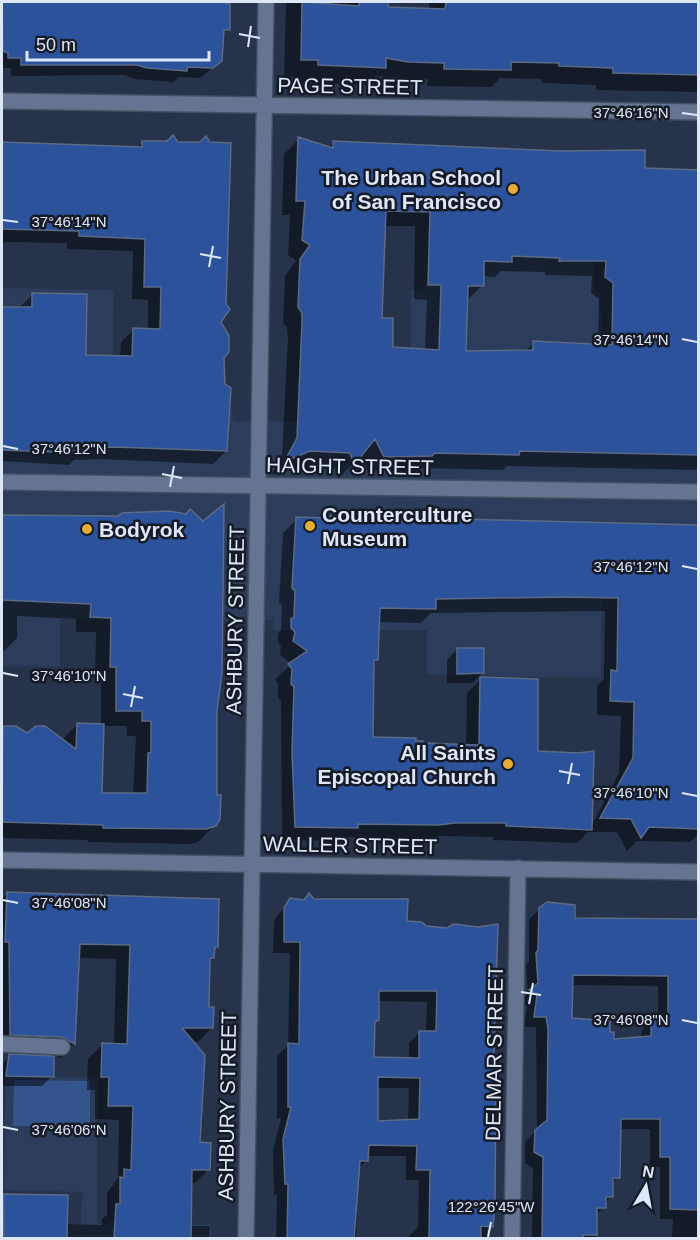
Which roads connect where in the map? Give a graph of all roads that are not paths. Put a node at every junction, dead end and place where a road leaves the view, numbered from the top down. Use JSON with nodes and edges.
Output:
{"nodes":[{"id":1,"x":266,"y":2,"type":"edge"},
{"id":2,"x":2,"y":101,"type":"edge"},
{"id":3,"x":264,"y":105,"type":"junction"},
{"id":4,"x":699,"y":112,"type":"edge"},
{"id":5,"x":2,"y":482,"type":"edge"},
{"id":6,"x":258,"y":485,"type":"junction"},
{"id":7,"x":699,"y":492,"type":"edge"},
{"id":8,"x":2,"y":860,"type":"edge"},
{"id":9,"x":252,"y":864,"type":"junction"},
{"id":10,"x":518,"y":868,"type":"junction"},
{"id":11,"x":699,"y":872,"type":"edge"},
{"id":12,"x":2,"y":1044,"type":"edge"},
{"id":13,"x":62,"y":1047,"type":"dead end"},
{"id":14,"x":246,"y":1239,"type":"edge"},
{"id":15,"x":512,"y":1239,"type":"edge"}],
"edges":[{"from":1,"to":3,"type":"street","name":"ASHBURY STREET"},
{"from":2,"to":3,"type":"street","name":"PAGE STREET"},
{"from":3,"to":4,"type":"street","name":"PAGE STREET"},
{"from":3,"to":6,"type":"street","name":"ASHBURY STREET"},
{"from":5,"to":6,"type":"street","name":"HAIGHT STREET"},
{"from":6,"to":7,"type":"street","name":"HAIGHT STREET"},
{"from":6,"to":9,"type":"street","name":"ASHBURY STREET"},
{"from":8,"to":9,"type":"street","name":"WALLER STREET"},
{"from":9,"to":10,"type":"street","name":"WALLER STREET"},
{"from":9,"to":14,"type":"street","name":"ASHBURY STREET"},
{"from":10,"to":11,"type":"street","name":"WALLER STREET"},
{"from":10,"to":15,"type":"street","name":"DELMAR STREET"},
{"from":12,"to":13,"type":"street"}]}
